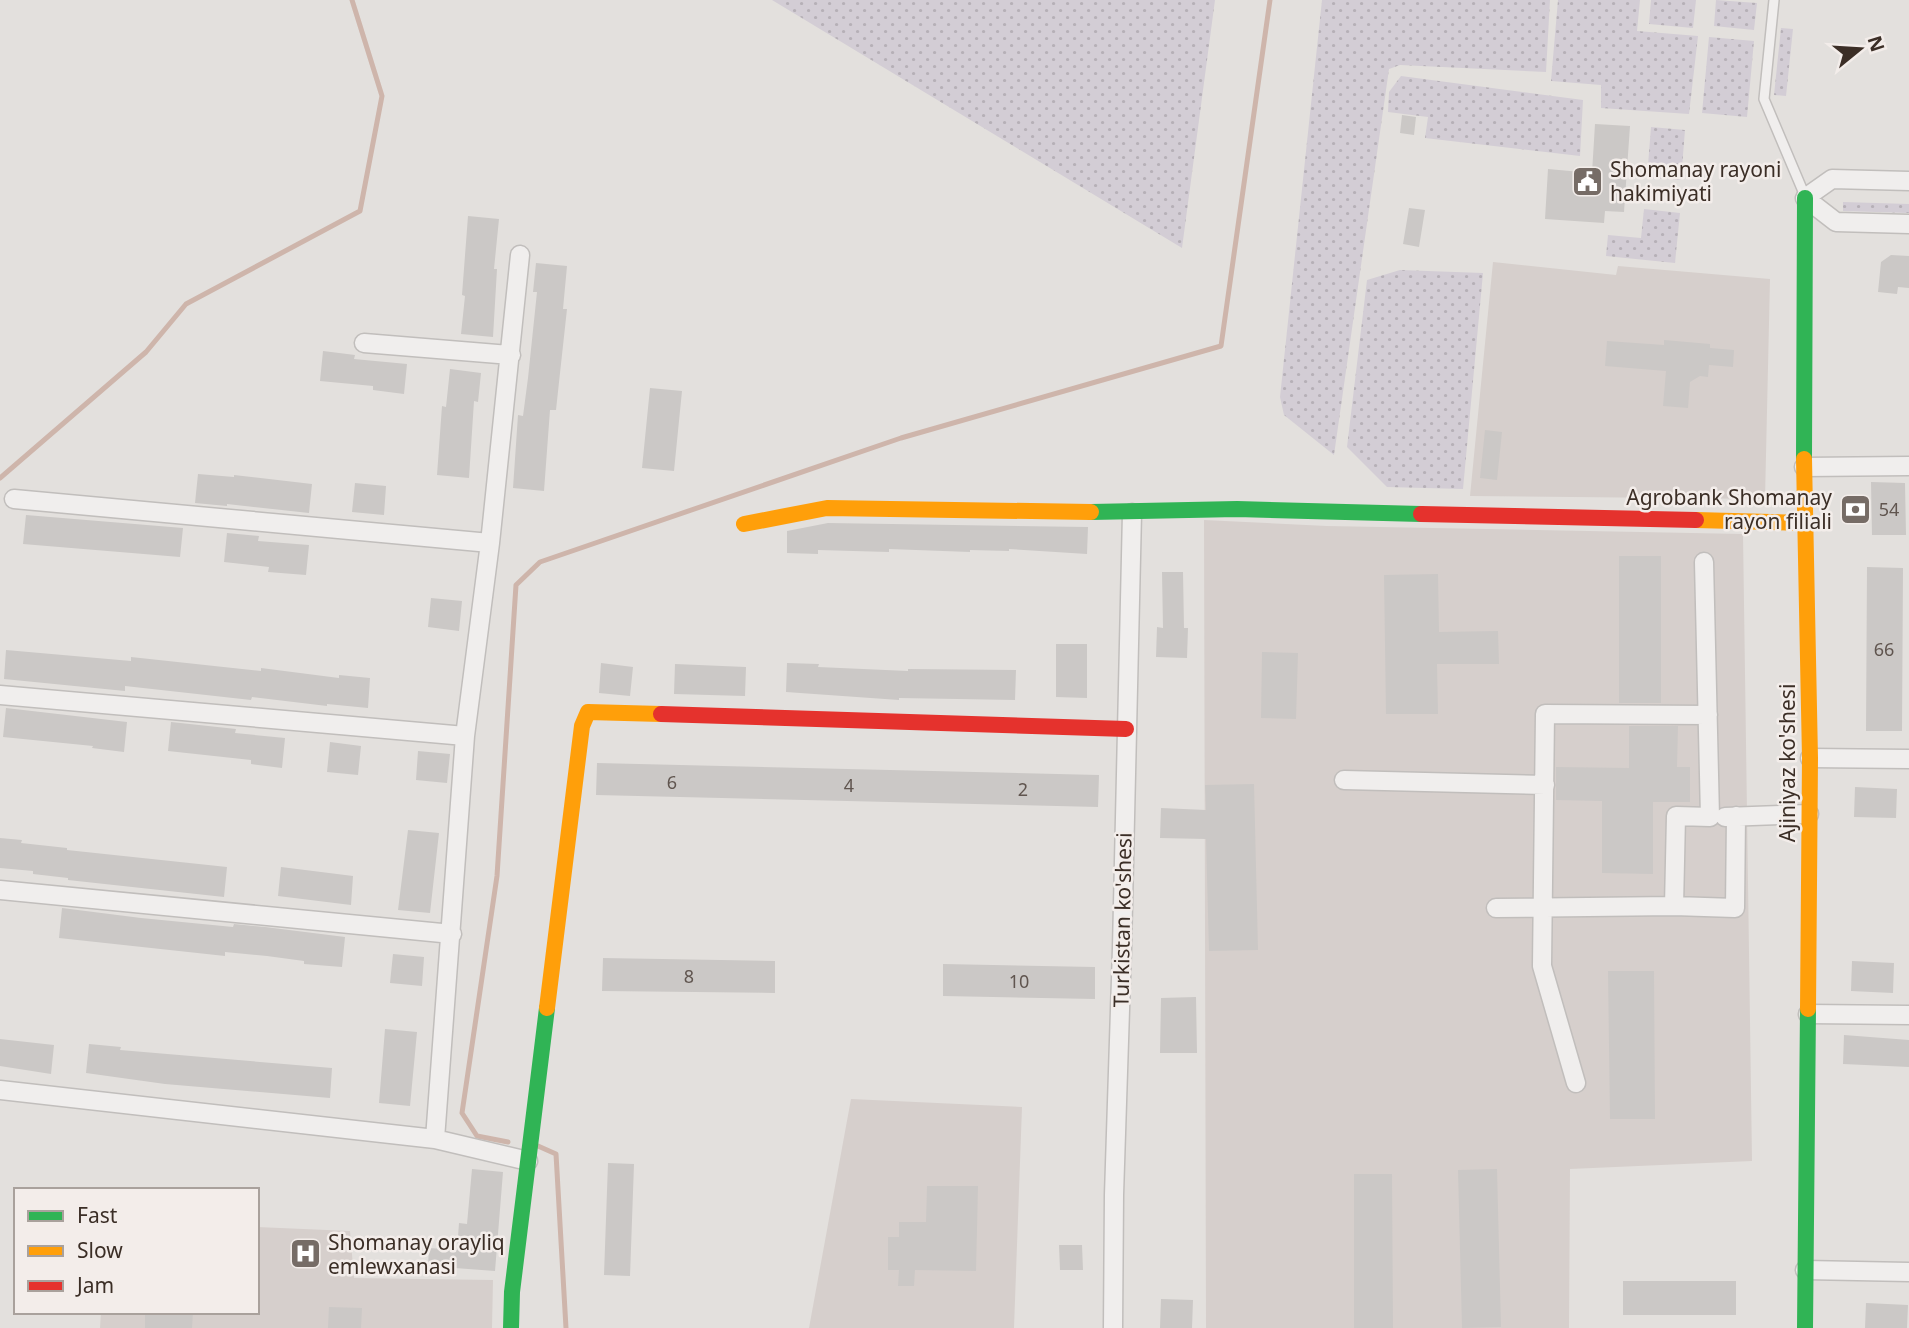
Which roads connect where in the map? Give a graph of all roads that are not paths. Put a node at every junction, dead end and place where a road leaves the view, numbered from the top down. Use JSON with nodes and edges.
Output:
{"nodes":[{"id":1,"x":1774,"y":0,"type":"edge"},
{"id":2,"x":1909,"y":181,"type":"edge"},
{"id":3,"x":1805,"y":198,"type":"junction"},
{"id":4,"x":1909,"y":224,"type":"edge"},
{"id":5,"x":520,"y":255,"type":"dead end"},
{"id":6,"x":365,"y":343,"type":"dead end"},
{"id":7,"x":511,"y":355,"type":"junction"},
{"id":8,"x":1909,"y":466,"type":"edge"},
{"id":9,"x":1804,"y":467,"type":"junction"},
{"id":10,"x":14,"y":499,"type":"dead end"},
{"id":11,"x":1132,"y":513,"type":"junction"},
{"id":12,"x":1804,"y":523,"type":"junction"},
{"id":13,"x":744,"y":524,"type":"dead end"},
{"id":14,"x":490,"y":543,"type":"junction"},
{"id":15,"x":1704,"y":562,"type":"dead end"},
{"id":16,"x":0,"y":695,"type":"edge"},
{"id":17,"x":1708,"y":715,"type":"junction"},
{"id":18,"x":1126,"y":729,"type":"junction"},
{"id":19,"x":466,"y":736,"type":"junction"},
{"id":20,"x":1810,"y":758,"type":"junction"},
{"id":21,"x":1909,"y":759,"type":"edge"},
{"id":22,"x":1344,"y":780,"type":"dead end"},
{"id":23,"x":1545,"y":786,"type":"junction"},
{"id":24,"x":1809,"y":814,"type":"junction"},
{"id":25,"x":1736,"y":816,"type":"junction"},
{"id":26,"x":1710,"y":817,"type":"junction"},
{"id":27,"x":0,"y":890,"type":"edge"},
{"id":28,"x":1674,"y":906,"type":"junction"},
{"id":29,"x":1496,"y":908,"type":"dead end"},
{"id":30,"x":1541,"y":908,"type":"junction"},
{"id":31,"x":452,"y":934,"type":"junction"},
{"id":32,"x":1808,"y":1014,"type":"junction"},
{"id":33,"x":1909,"y":1015,"type":"edge"},
{"id":34,"x":1576,"y":1083,"type":"dead end"},
{"id":35,"x":0,"y":1090,"type":"edge"},
{"id":36,"x":435,"y":1139,"type":"junction"},
{"id":37,"x":528,"y":1161,"type":"junction"},
{"id":38,"x":1805,"y":1270,"type":"junction"},
{"id":39,"x":1909,"y":1272,"type":"edge"},
{"id":40,"x":511,"y":1328,"type":"edge"},
{"id":41,"x":1113,"y":1328,"type":"edge"},
{"id":42,"x":1805,"y":1328,"type":"edge"}],
"edges":[{"from":1,"to":3,"type":"lane"},
{"from":2,"to":3,"type":"street"},
{"from":3,"to":4,"type":"street"},
{"from":3,"to":9,"type":"street","name":"Ajiniyaz ko'shesi"},
{"from":5,"to":7,"type":"street"},
{"from":6,"to":7,"type":"street"},
{"from":7,"to":14,"type":"street"},
{"from":8,"to":9,"type":"street"},
{"from":9,"to":12,"type":"street","name":"Ajiniyaz ko'shesi"},
{"from":10,"to":14,"type":"street"},
{"from":11,"to":12,"type":"street"},
{"from":11,"to":13,"type":"street"},
{"from":11,"to":18,"type":"street","name":"Turkistan ko'shesi"},
{"from":12,"to":20,"type":"street","name":"Ajiniyaz ko'shesi"},
{"from":14,"to":19,"type":"street"},
{"from":15,"to":17,"type":"street"},
{"from":16,"to":19,"type":"street"},
{"from":17,"to":23,"type":"street"},
{"from":17,"to":26,"type":"street"},
{"from":18,"to":37,"type":"street"},
{"from":18,"to":41,"type":"street","name":"Turkistan ko'shesi"},
{"from":19,"to":31,"type":"street"},
{"from":20,"to":21,"type":"street"},
{"from":20,"to":24,"type":"street","name":"Ajiniyaz ko'shesi"},
{"from":22,"to":23,"type":"street"},
{"from":23,"to":30,"type":"street"},
{"from":24,"to":25,"type":"street"},
{"from":24,"to":32,"type":"street","name":"Ajiniyaz ko'shesi"},
{"from":25,"to":26,"type":"street"},
{"from":25,"to":28,"type":"street"},
{"from":26,"to":28,"type":"street"},
{"from":27,"to":31,"type":"street"},
{"from":28,"to":30,"type":"street"},
{"from":29,"to":30,"type":"street"},
{"from":30,"to":34,"type":"street"},
{"from":31,"to":36,"type":"street"},
{"from":32,"to":33,"type":"street"},
{"from":32,"to":38,"type":"street","name":"Ajiniyaz ko'shesi"},
{"from":35,"to":36,"type":"street"},
{"from":36,"to":37,"type":"street"},
{"from":37,"to":40,"type":"street"},
{"from":38,"to":39,"type":"street"},
{"from":38,"to":42,"type":"street","name":"Ajiniyaz ko'shesi"}]}
